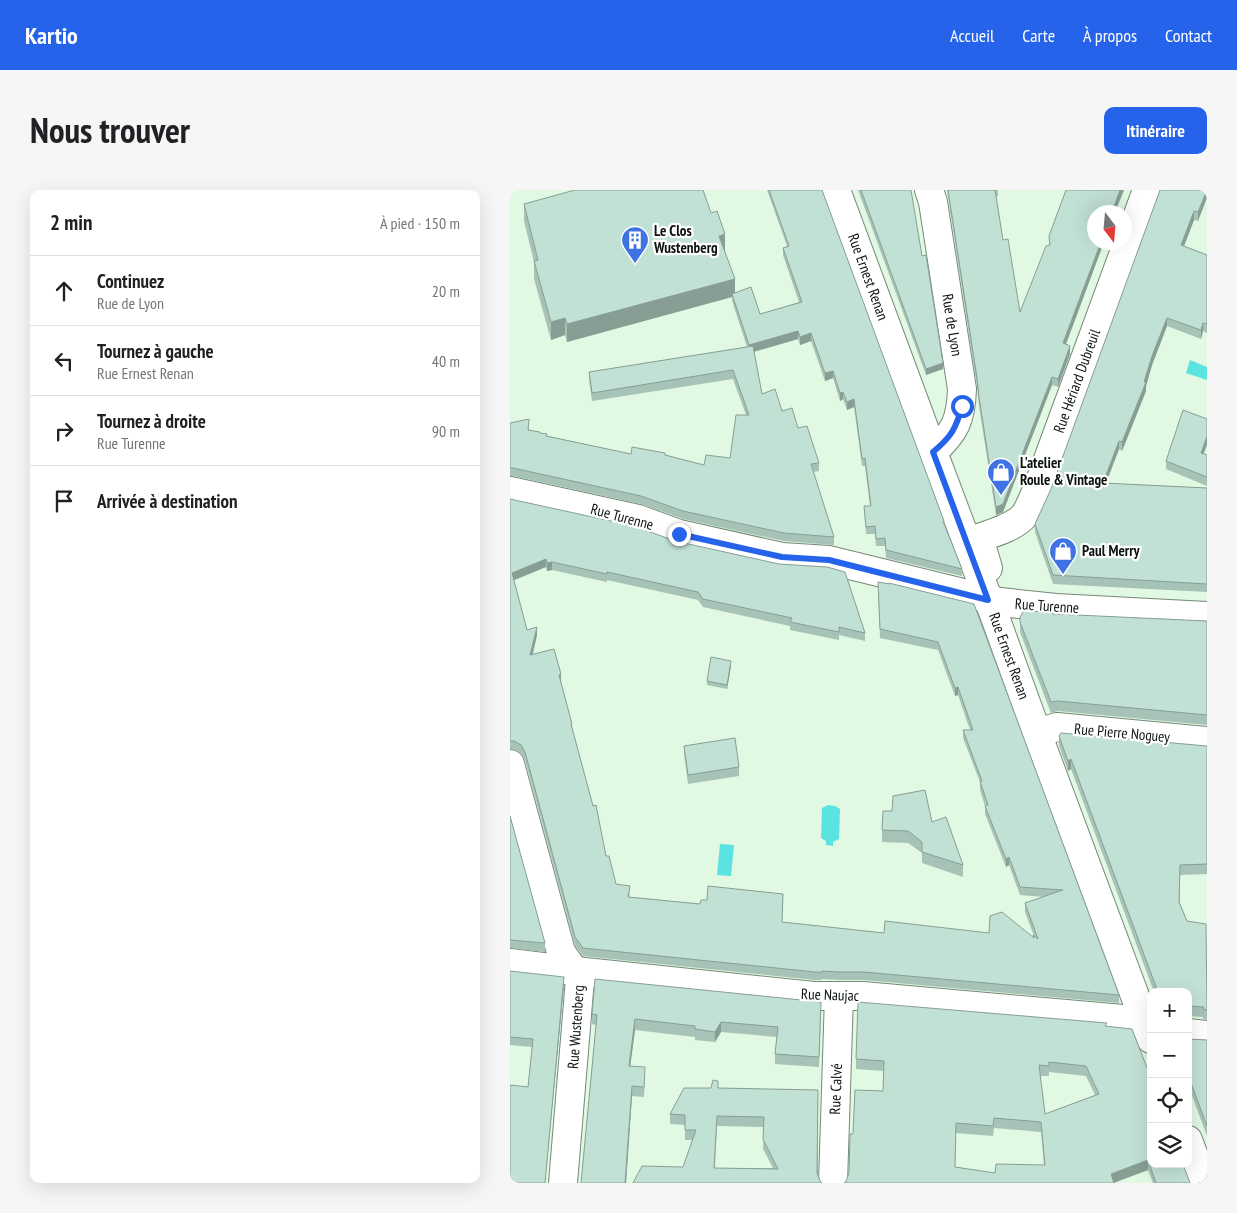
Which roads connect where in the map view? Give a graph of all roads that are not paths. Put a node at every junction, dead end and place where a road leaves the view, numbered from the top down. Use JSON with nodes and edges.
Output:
{"nodes":[{"id":1,"x":836,"y":190,"type":"edge"},
{"id":2,"x":929,"y":190,"type":"edge"},
{"id":3,"x":1148,"y":190,"type":"edge"},
{"id":4,"x":933,"y":452,"type":"junction"},
{"id":5,"x":510,"y":491,"type":"edge"},
{"id":6,"x":973,"y":540,"type":"junction"},
{"id":7,"x":994,"y":601,"type":"junction"},
{"id":8,"x":1207,"y":616,"type":"edge"},
{"id":9,"x":1037,"y":732,"type":"junction"},
{"id":10,"x":1207,"y":741,"type":"edge"},
{"id":11,"x":510,"y":764,"type":"edge"},
{"id":12,"x":510,"y":963,"type":"edge"},
{"id":13,"x":575,"y":971,"type":"junction"},
{"id":14,"x":839,"y":996,"type":"junction"},
{"id":15,"x":1147,"y":1025,"type":"edge"},
{"id":16,"x":1147,"y":1029,"type":"edge"},
{"id":17,"x":1192,"y":1033,"type":"edge"},
{"id":18,"x":1207,"y":1035,"type":"edge"},
{"id":19,"x":1192,"y":1151,"type":"edge"},
{"id":20,"x":564,"y":1183,"type":"edge"},
{"id":21,"x":833,"y":1183,"type":"edge"},
{"id":22,"x":1204,"y":1183,"type":"edge"}],
"edges":[{"from":1,"to":4,"type":"street","name":"Rue Ernest Renan"},
{"from":2,"to":4,"type":"street","name":"Rue de Lyon"},
{"from":3,"to":6,"type":"street","name":"Rue Hériard Dubreuil"},
{"from":4,"to":6,"type":"street","name":"Rue Ernest Renan"},
{"from":5,"to":7,"type":"street","name":"Rue Turenne"},
{"from":6,"to":7,"type":"street"},
{"from":7,"to":8,"type":"street","name":"Rue Turenne"},
{"from":7,"to":9,"type":"street","name":"Rue Ernest Renan"},
{"from":9,"to":10,"type":"street","name":"Rue Pierre Noguey"},
{"from":9,"to":15,"type":"street","name":"Rue Ernest Renan"},
{"from":11,"to":13,"type":"street","name":"Rue Wustenberg"},
{"from":12,"to":13,"type":"street","name":"Rue Naujac"},
{"from":13,"to":14,"type":"street","name":"Rue Naujac"},
{"from":13,"to":20,"type":"street","name":"Rue Wustenberg"},
{"from":14,"to":16,"type":"street","name":"Rue Naujac"},
{"from":14,"to":21,"type":"street","name":"Rue Calvé"},
{"from":17,"to":18,"type":"street"},
{"from":19,"to":22,"type":"street"}]}
